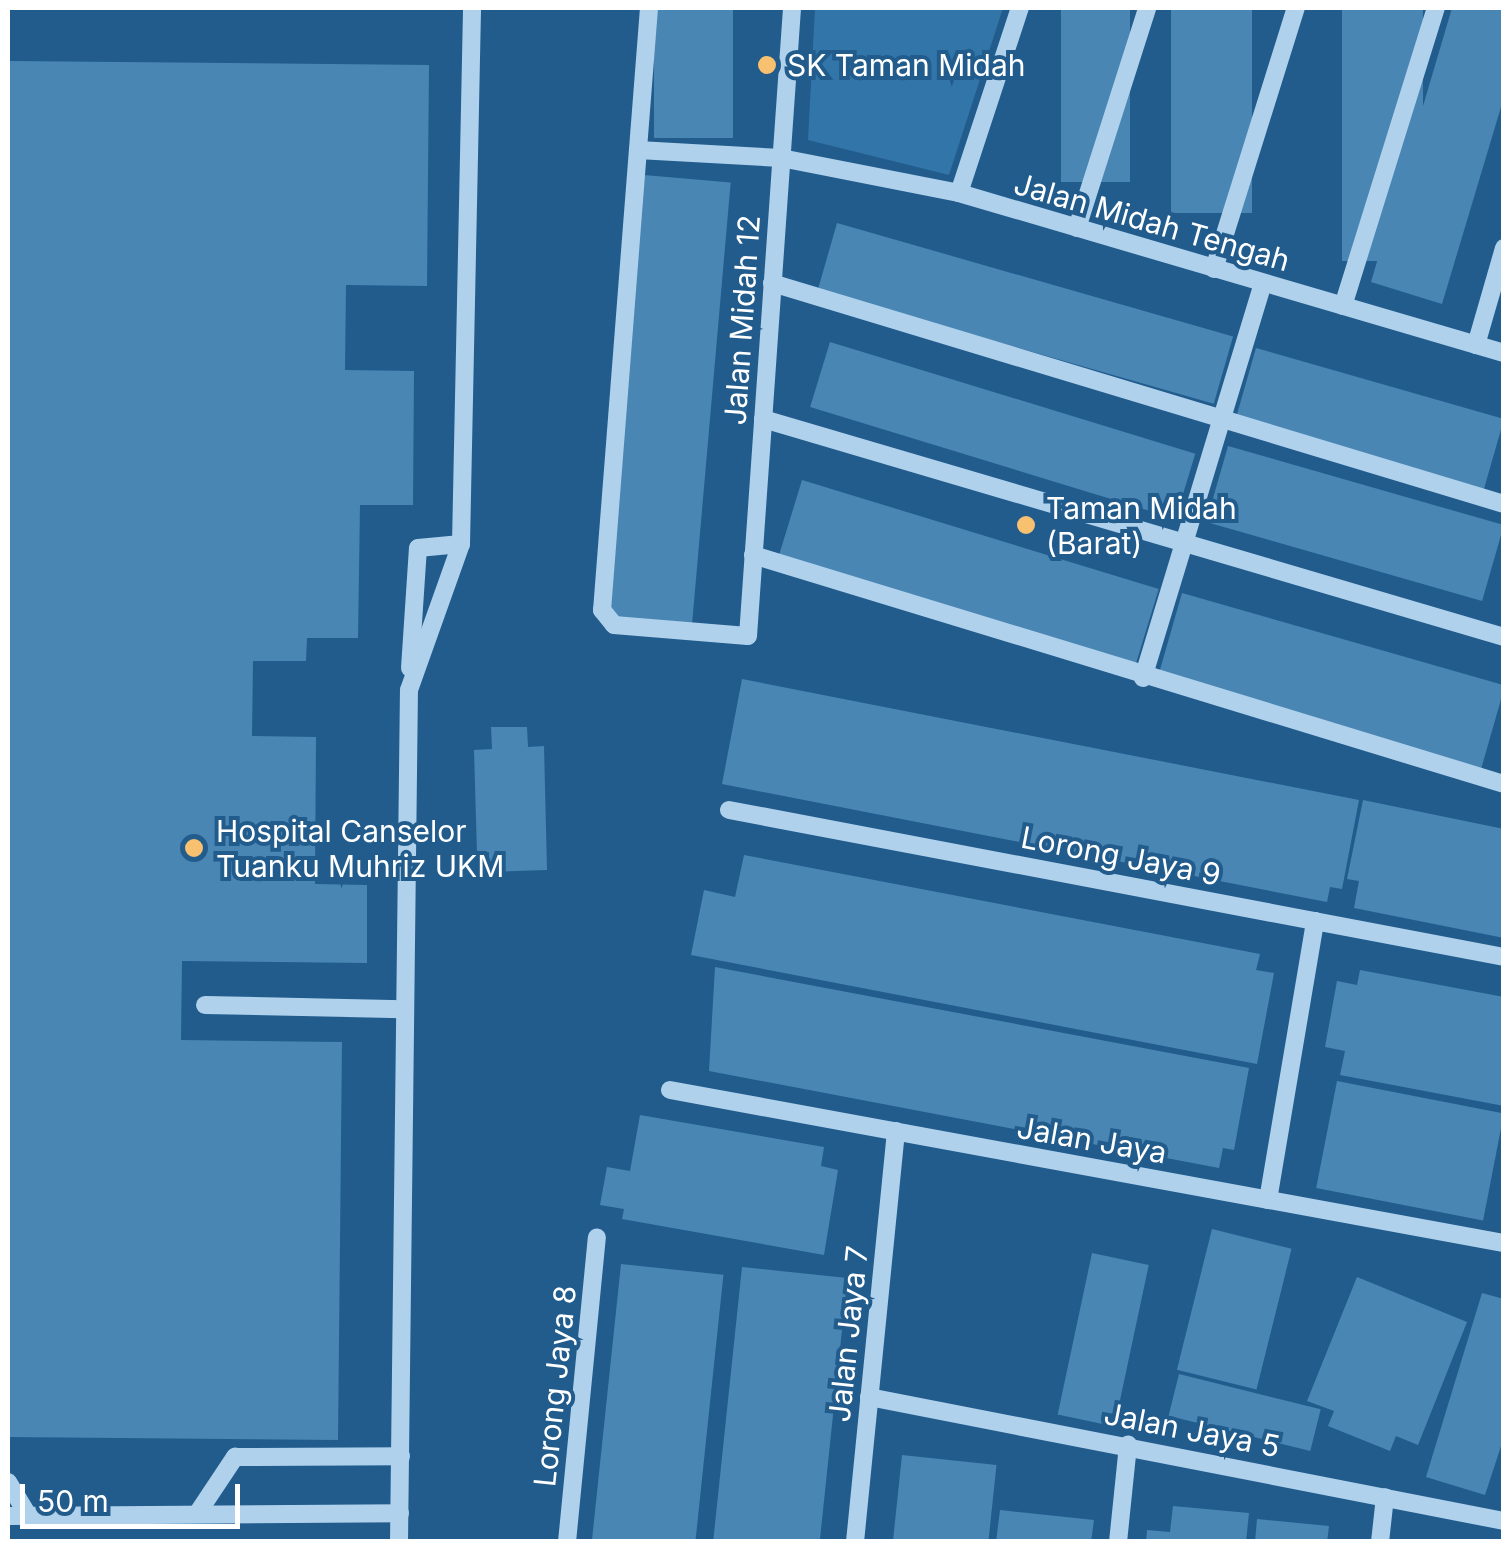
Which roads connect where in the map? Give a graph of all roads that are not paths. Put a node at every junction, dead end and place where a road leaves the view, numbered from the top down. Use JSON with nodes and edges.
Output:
{"nodes":[{"id":1,"x":472,"y":8,"type":"edge"},
{"id":2,"x":649,"y":8,"type":"edge"},
{"id":3,"x":792,"y":8,"type":"edge"},
{"id":4,"x":1020,"y":8,"type":"edge"},
{"id":5,"x":1147,"y":8,"type":"edge"},
{"id":6,"x":1296,"y":8,"type":"edge"},
{"id":7,"x":1436,"y":8,"type":"edge"},
{"id":8,"x":638,"y":150,"type":"junction"},
{"id":9,"x":781,"y":158,"type":"junction"},
{"id":10,"x":959,"y":194,"type":"junction"},
{"id":11,"x":1077,"y":228,"type":"junction"},
{"id":12,"x":1504,"y":248,"type":"edge"},
{"id":13,"x":1214,"y":268,"type":"junction"},
{"id":14,"x":772,"y":283,"type":"junction"},
{"id":15,"x":1263,"y":283,"type":"junction"},
{"id":16,"x":1343,"y":306,"type":"junction"},
{"id":17,"x":1476,"y":345,"type":"junction"},
{"id":18,"x":1504,"y":353,"type":"edge"},
{"id":19,"x":763,"y":419,"type":"junction"},
{"id":20,"x":1218,"y":422,"type":"junction"},
{"id":21,"x":1504,"y":504,"type":"edge"},
{"id":22,"x":1181,"y":541,"type":"junction"},
{"id":23,"x":462,"y":544,"type":"junction"},
{"id":24,"x":754,"y":555,"type":"junction"},
{"id":25,"x":1504,"y":637,"type":"edge"},
{"id":26,"x":1143,"y":678,"type":"junction"},
{"id":27,"x":409,"y":690,"type":"junction"},
{"id":28,"x":1504,"y":784,"type":"edge"},
{"id":29,"x":729,"y":810,"type":"dead end"},
{"id":30,"x":1315,"y":921,"type":"junction"},
{"id":31,"x":1504,"y":957,"type":"edge"},
{"id":32,"x":204,"y":1005,"type":"dead end"},
{"id":33,"x":403,"y":1009,"type":"junction"},
{"id":34,"x":670,"y":1090,"type":"dead end"},
{"id":35,"x":896,"y":1132,"type":"junction"},
{"id":36,"x":1268,"y":1200,"type":"junction"},
{"id":37,"x":597,"y":1236,"type":"dead end"},
{"id":38,"x":1504,"y":1244,"type":"edge"},
{"id":39,"x":869,"y":1397,"type":"junction"},
{"id":40,"x":1128,"y":1445,"type":"junction"},
{"id":41,"x":401,"y":1456,"type":"junction"},
{"id":42,"x":8,"y":1482,"type":"edge"},
{"id":43,"x":1385,"y":1497,"type":"junction"},
{"id":44,"x":400,"y":1513,"type":"junction"},
{"id":45,"x":197,"y":1514,"type":"junction"},
{"id":46,"x":28,"y":1515,"type":"junction"},
{"id":47,"x":8,"y":1516,"type":"edge"},
{"id":48,"x":1504,"y":1521,"type":"edge"},
{"id":49,"x":399,"y":1542,"type":"edge"},
{"id":50,"x":567,"y":1542,"type":"edge"},
{"id":51,"x":855,"y":1542,"type":"edge"},
{"id":52,"x":1118,"y":1542,"type":"edge"},
{"id":53,"x":1380,"y":1542,"type":"edge"}],
"edges":[{"from":1,"to":23,"type":"street"},
{"from":2,"to":8,"type":"street"},
{"from":3,"to":9,"type":"street","name":"Jalan Midah 12"},
{"from":4,"to":10,"type":"street"},
{"from":5,"to":11,"type":"street"},
{"from":6,"to":13,"type":"street"},
{"from":7,"to":16,"type":"street"},
{"from":8,"to":9,"type":"street","name":"Jalan Midah Tengah"},
{"from":8,"to":24,"type":"street","name":"Jalan Midah 12"},
{"from":9,"to":10,"type":"street","name":"Jalan Midah Tengah"},
{"from":9,"to":14,"type":"street","name":"Jalan Midah 12"},
{"from":10,"to":11,"type":"street","name":"Jalan Midah Tengah"},
{"from":11,"to":13,"type":"street","name":"Jalan Midah Tengah"},
{"from":12,"to":17,"type":"street"},
{"from":13,"to":15,"type":"street","name":"Jalan Midah Tengah"},
{"from":14,"to":19,"type":"street","name":"Jalan Midah 12"},
{"from":14,"to":20,"type":"street"},
{"from":15,"to":16,"type":"street","name":"Jalan Midah Tengah"},
{"from":15,"to":20,"type":"street"},
{"from":16,"to":17,"type":"street","name":"Jalan Midah Tengah"},
{"from":17,"to":18,"type":"street","name":"Jalan Midah Tengah"},
{"from":19,"to":22,"type":"street"},
{"from":19,"to":24,"type":"street","name":"Jalan Midah 12"},
{"from":20,"to":21,"type":"street"},
{"from":20,"to":22,"type":"street"},
{"from":22,"to":25,"type":"street"},
{"from":22,"to":26,"type":"street"},
{"from":23,"to":27,"type":"street"},
{"from":23,"to":27,"type":"street"},
{"from":24,"to":26,"type":"street"},
{"from":26,"to":28,"type":"street"},
{"from":27,"to":33,"type":"street"},
{"from":29,"to":30,"type":"street","name":"Lorong Jaya 9"},
{"from":30,"to":31,"type":"street","name":"Lorong Jaya 9"},
{"from":30,"to":36,"type":"street"},
{"from":32,"to":33,"type":"street"},
{"from":33,"to":41,"type":"street"},
{"from":34,"to":35,"type":"street","name":"Jalan Jaya"},
{"from":35,"to":36,"type":"street","name":"Jalan Jaya"},
{"from":35,"to":39,"type":"street","name":"Jalan Jaya 7"},
{"from":36,"to":38,"type":"street","name":"Jalan Jaya"},
{"from":37,"to":50,"type":"street","name":"Lorong Jaya 8"},
{"from":39,"to":40,"type":"street","name":"Jalan Jaya 5"},
{"from":39,"to":51,"type":"street","name":"Jalan Jaya 7"},
{"from":40,"to":43,"type":"street","name":"Jalan Jaya 5"},
{"from":40,"to":52,"type":"street"},
{"from":41,"to":44,"type":"street"},
{"from":41,"to":45,"type":"street"},
{"from":42,"to":46,"type":"street"},
{"from":43,"to":48,"type":"street","name":"Jalan Jaya 5"},
{"from":43,"to":53,"type":"street"},
{"from":44,"to":45,"type":"street"},
{"from":44,"to":49,"type":"street"},
{"from":45,"to":46,"type":"street"},
{"from":46,"to":47,"type":"street"}]}
